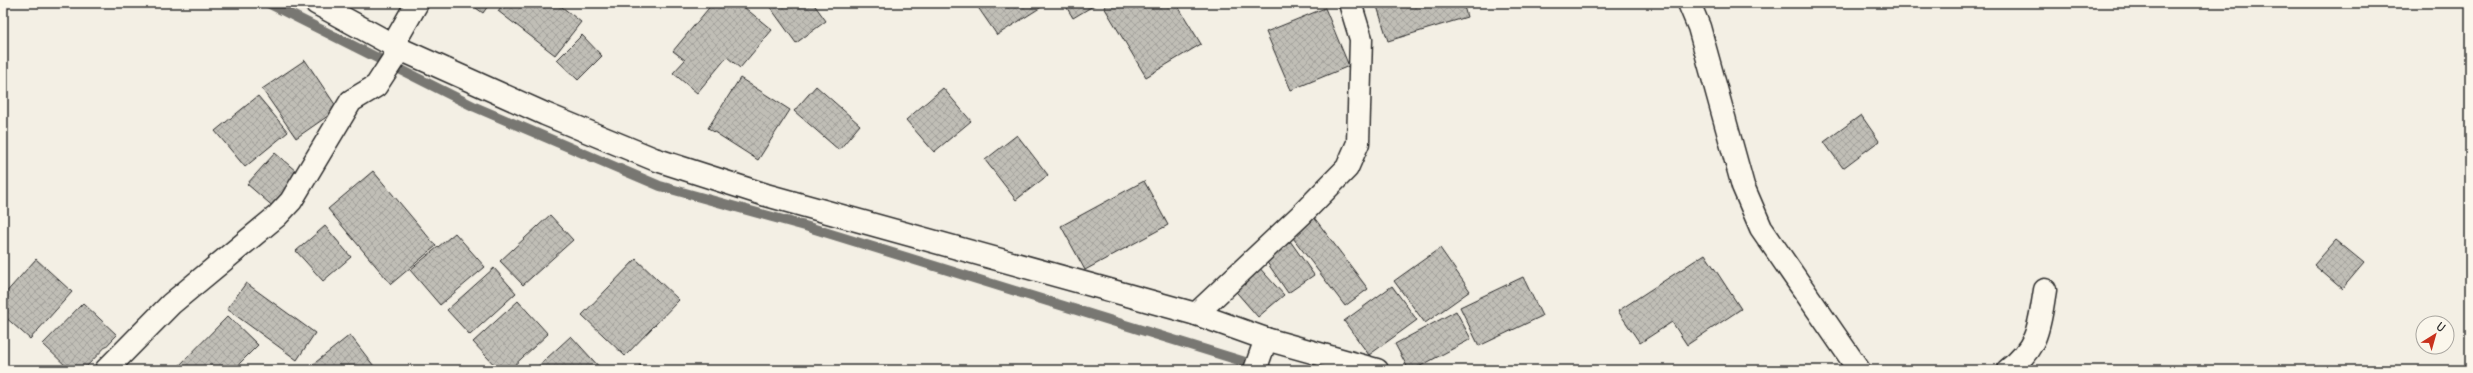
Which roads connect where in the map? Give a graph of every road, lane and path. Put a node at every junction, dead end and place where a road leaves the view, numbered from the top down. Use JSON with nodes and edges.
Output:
{"nodes":[{"id":1,"x":316,"y":3,"type":"edge"},
{"id":2,"x":417,"y":3,"type":"edge"},
{"id":3,"x":1350,"y":3,"type":"edge"},
{"id":4,"x":1689,"y":3,"type":"edge"},
{"id":5,"x":395,"y":51,"type":"junction"},
{"id":6,"x":2044,"y":290,"type":"dead end"},
{"id":7,"x":1196,"y":314,"type":"junction"},
{"id":8,"x":1260,"y":354,"type":"edge"},
{"id":9,"x":106,"y":370,"type":"edge"},
{"id":10,"x":1377,"y":370,"type":"edge"},
{"id":11,"x":1859,"y":370,"type":"edge"},
{"id":12,"x":2008,"y":370,"type":"edge"}],
"edges":[{"from":1,"to":5,"type":"street"},
{"from":2,"to":5,"type":"street"},
{"from":3,"to":7,"type":"street"},
{"from":4,"to":11,"type":"street"},
{"from":5,"to":7,"type":"street"},
{"from":5,"to":9,"type":"street"},
{"from":6,"to":12,"type":"street"},
{"from":7,"to":8,"type":"street"},
{"from":8,"to":10,"type":"street"}]}
